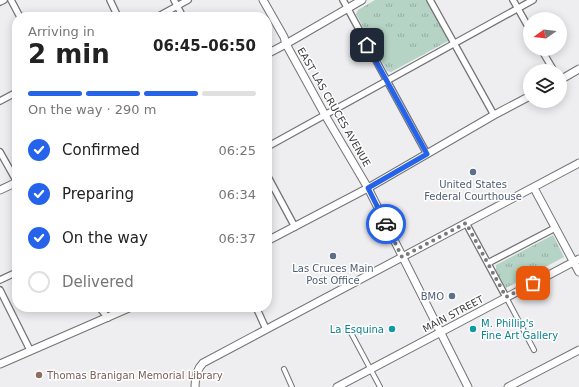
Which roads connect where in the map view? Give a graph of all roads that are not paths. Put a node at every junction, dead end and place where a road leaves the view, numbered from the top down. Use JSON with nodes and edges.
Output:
{"nodes":[{"id":1,"x":4,"y":0,"type":"edge"},
{"id":2,"x":11,"y":0,"type":"edge"},
{"id":3,"x":110,"y":0,"type":"edge"},
{"id":4,"x":174,"y":0,"type":"edge"},
{"id":5,"x":188,"y":0,"type":"edge"},
{"id":6,"x":263,"y":0,"type":"edge"},
{"id":7,"x":343,"y":0,"type":"edge"},
{"id":8,"x":362,"y":0,"type":"edge"},
{"id":9,"x":430,"y":0,"type":"edge"},
{"id":10,"x":512,"y":0,"type":"edge"},
{"id":11,"x":533,"y":0,"type":"edge"},
{"id":12,"x":0,"y":2,"type":"edge"},
{"id":13,"x":177,"y":6,"type":"junction"},
{"id":14,"x":348,"y":8,"type":"junction"},
{"id":15,"x":518,"y":9,"type":"junction"},
{"id":16,"x":17,"y":12,"type":"edge"},
{"id":17,"x":116,"y":12,"type":"edge"},
{"id":18,"x":166,"y":12,"type":"edge"},
{"id":19,"x":180,"y":12,"type":"edge"},
{"id":20,"x":270,"y":12,"type":"edge"},
{"id":21,"x":272,"y":16,"type":"edge"},
{"id":22,"x":523,"y":18,"type":"edge"},
{"id":23,"x":455,"y":43,"type":"junction"},
{"id":24,"x":286,"y":44,"type":"junction"},
{"id":25,"x":272,"y":51,"type":"edge"},
{"id":26,"x":579,"y":69,"type":"edge"},
{"id":27,"x":567,"y":76,"type":"edge"},
{"id":28,"x":387,"y":81,"type":"junction"},
{"id":29,"x":12,"y":95,"type":"edge"},
{"id":30,"x":523,"y":100,"type":"edge"},
{"id":31,"x":0,"y":101,"type":"edge"},
{"id":32,"x":325,"y":115,"type":"junction"},
{"id":33,"x":494,"y":115,"type":"junction"},
{"id":34,"x":272,"y":144,"type":"edge"},
{"id":35,"x":0,"y":152,"type":"edge"},
{"id":36,"x":427,"y":154,"type":"junction"},
{"id":37,"x":579,"y":163,"type":"edge"},
{"id":38,"x":12,"y":173,"type":"edge"},
{"id":39,"x":12,"y":184,"type":"edge"},
{"id":40,"x":272,"y":184,"type":"edge"},
{"id":41,"x":368,"y":188,"type":"junction"},
{"id":42,"x":534,"y":188,"type":"junction"},
{"id":43,"x":0,"y":190,"type":"edge"},
{"id":44,"x":466,"y":223,"type":"junction"},
{"id":45,"x":295,"y":227,"type":"junction"},
{"id":46,"x":555,"y":228,"type":"junction"},
{"id":47,"x":272,"y":238,"type":"edge"},
{"id":48,"x":402,"y":257,"type":"junction"},
{"id":49,"x":576,"y":260,"type":"edge"},
{"id":50,"x":488,"y":263,"type":"junction"},
{"id":51,"x":579,"y":272,"type":"edge"},
{"id":52,"x":12,"y":274,"type":"edge"},
{"id":53,"x":0,"y":280,"type":"edge"},
{"id":54,"x":0,"y":290,"type":"edge"},
{"id":55,"x":506,"y":297,"type":"junction"},
{"id":56,"x":103,"y":312,"type":"edge"},
{"id":57,"x":121,"y":312,"type":"edge"},
{"id":58,"x":258,"y":312,"type":"edge"},
{"id":59,"x":108,"y":318,"type":"junction"},
{"id":60,"x":266,"y":329,"type":"junction"},
{"id":61,"x":349,"y":329,"type":"dead end"},
{"id":62,"x":440,"y":332,"type":"junction"},
{"id":63,"x":30,"y":350,"type":"junction"},
{"id":64,"x":534,"y":350,"type":"dead end"},
{"id":65,"x":579,"y":350,"type":"edge"},
{"id":66,"x":210,"y":360,"type":"junction"},
{"id":67,"x":0,"y":364,"type":"edge"},
{"id":68,"x":284,"y":369,"type":"dead end"},
{"id":69,"x":370,"y":369,"type":"junction"},
{"id":70,"x":195,"y":387,"type":"edge"},
{"id":71,"x":198,"y":387,"type":"edge"},
{"id":72,"x":292,"y":387,"type":"edge"},
{"id":73,"x":337,"y":387,"type":"edge"},
{"id":74,"x":380,"y":387,"type":"edge"},
{"id":75,"x":468,"y":387,"type":"edge"},
{"id":76,"x":508,"y":387,"type":"edge"}],
"edges":[{"from":1,"to":12,"type":"street"},
{"from":2,"to":16,"type":"street"},
{"from":3,"to":17,"type":"street"},
{"from":4,"to":13,"type":"street"},
{"from":5,"to":13,"type":"street"},
{"from":6,"to":20,"type":"street","name":"EAST LAS CRUCES AVENUE"},
{"from":7,"to":14,"type":"street"},
{"from":8,"to":14,"type":"street"},
{"from":9,"to":23,"type":"street"},
{"from":10,"to":15,"type":"street"},
{"from":11,"to":15,"type":"street"},
{"from":13,"to":18,"type":"street"},
{"from":13,"to":19,"type":"street"},
{"from":14,"to":24,"type":"street"},
{"from":14,"to":28,"type":"street"},
{"from":15,"to":22,"type":"street"},
{"from":15,"to":23,"type":"street"},
{"from":21,"to":24,"type":"street","name":"EAST LAS CRUCES AVENUE"},
{"from":23,"to":28,"type":"street"},
{"from":23,"to":33,"type":"street"},
{"from":24,"to":25,"type":"street"},
{"from":24,"to":32,"type":"street","name":"EAST LAS CRUCES AVENUE"},
{"from":26,"to":27,"type":"street"},
{"from":28,"to":32,"type":"street"},
{"from":28,"to":36,"type":"street"},
{"from":29,"to":31,"type":"street"},
{"from":30,"to":33,"type":"street"},
{"from":32,"to":34,"type":"street"},
{"from":32,"to":41,"type":"street","name":"EAST LAS CRUCES AVENUE"},
{"from":33,"to":36,"type":"street"},
{"from":35,"to":38,"type":"street"},
{"from":36,"to":41,"type":"street"},
{"from":37,"to":42,"type":"street"},
{"from":39,"to":43,"type":"street"},
{"from":40,"to":45,"type":"street"},
{"from":41,"to":45,"type":"street"},
{"from":41,"to":48,"type":"street","name":"EAST LAS CRUCES AVENUE"},
{"from":42,"to":44,"type":"street"},
{"from":42,"to":46,"type":"street"},
{"from":44,"to":48,"type":"street"},
{"from":44,"to":50,"type":"street"},
{"from":45,"to":47,"type":"street"},
{"from":46,"to":49,"type":"street"},
{"from":46,"to":50,"type":"street"},
{"from":48,"to":60,"type":"street"},
{"from":48,"to":62,"type":"street","name":"EAST LAS CRUCES AVENUE"},
{"from":49,"to":51,"type":"street"},
{"from":49,"to":55,"type":"street","name":"MAIN STREET"},
{"from":50,"to":55,"type":"street"},
{"from":52,"to":53,"type":"street"},
{"from":54,"to":63,"type":"street"},
{"from":55,"to":62,"type":"street","name":"MAIN STREET"},
{"from":55,"to":64,"type":"street"},
{"from":56,"to":59,"type":"street"},
{"from":57,"to":59,"type":"street"},
{"from":58,"to":60,"type":"street"},
{"from":59,"to":63,"type":"street"},
{"from":60,"to":66,"type":"street"},
{"from":61,"to":69,"type":"street"},
{"from":62,"to":69,"type":"street","name":"MAIN STREET"},
{"from":62,"to":75,"type":"street","name":"EAST LAS CRUCES AVENUE"},
{"from":63,"to":67,"type":"street"},
{"from":65,"to":76,"type":"street"},
{"from":66,"to":70,"type":"street"},
{"from":66,"to":71,"type":"street"},
{"from":68,"to":72,"type":"street"},
{"from":69,"to":73,"type":"street","name":"MAIN STREET"},
{"from":69,"to":74,"type":"street"}]}
